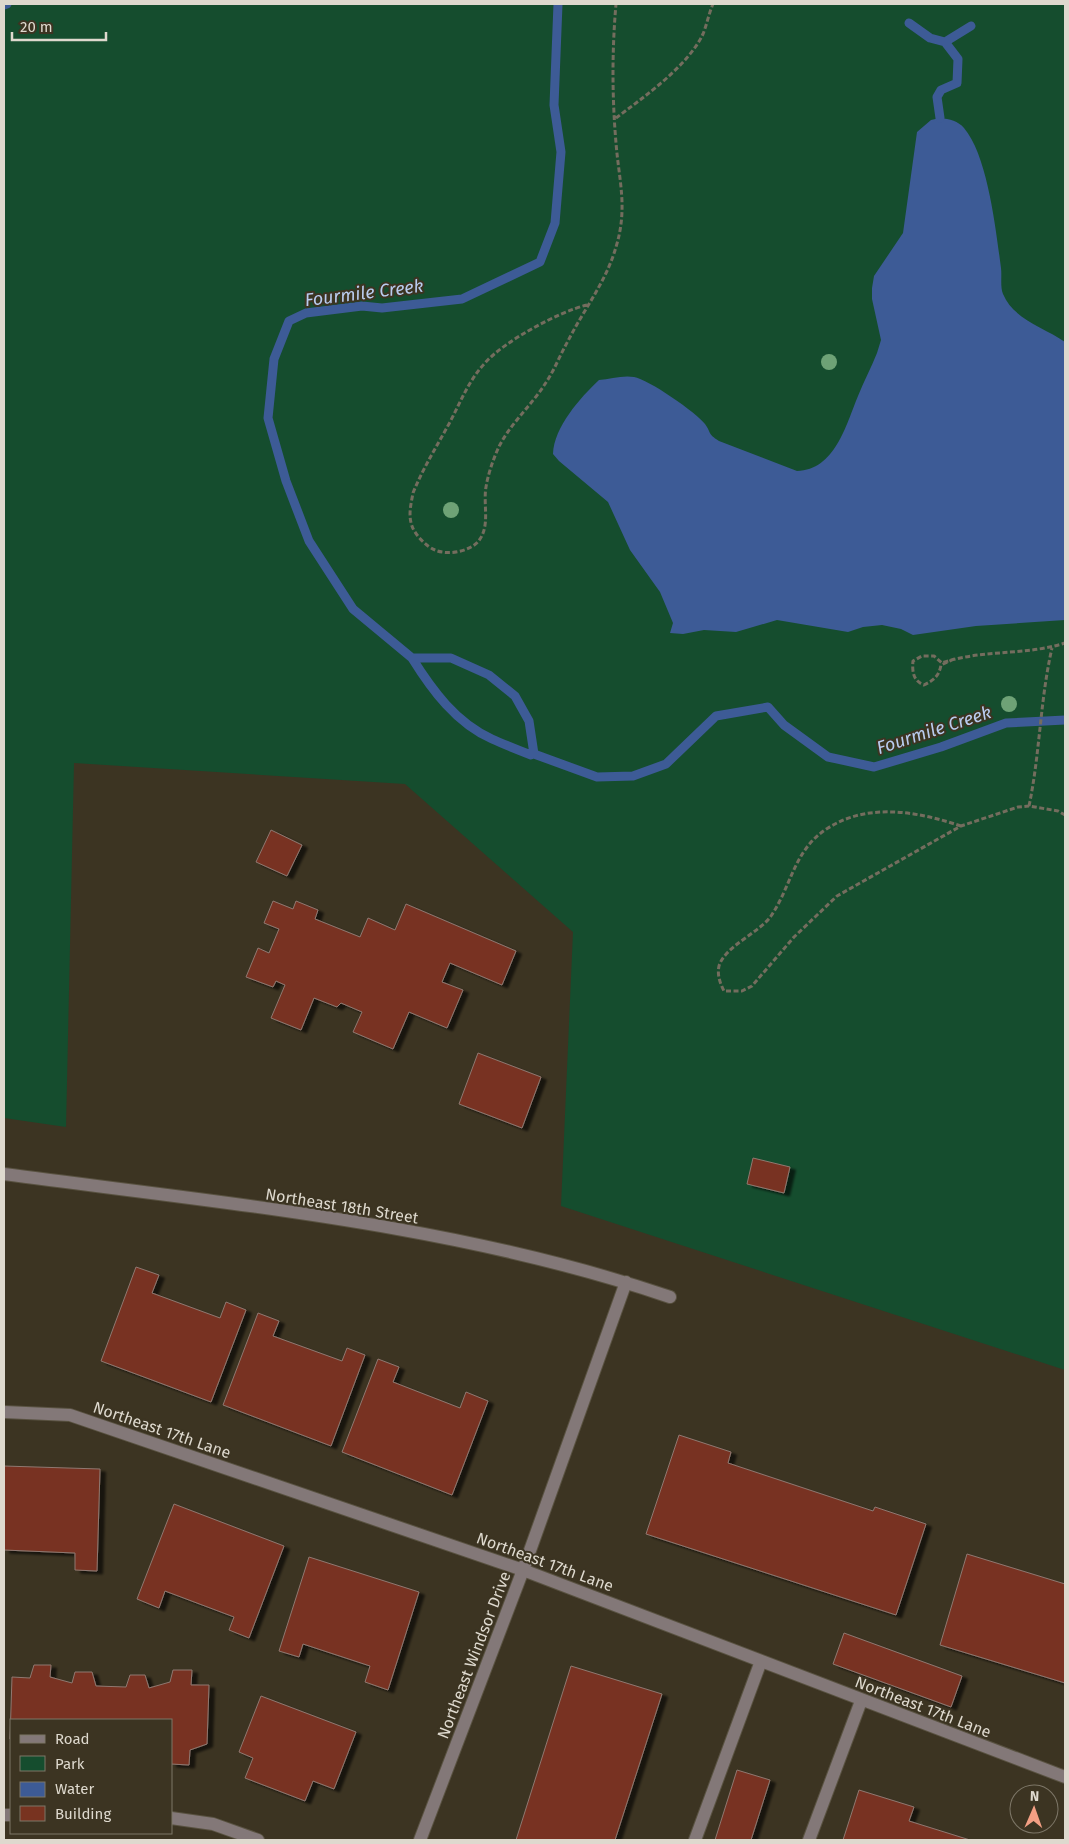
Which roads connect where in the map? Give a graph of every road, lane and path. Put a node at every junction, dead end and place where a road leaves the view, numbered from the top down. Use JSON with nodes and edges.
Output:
{"nodes":[{"id":1,"x":616,"y":4,"type":"edge"},
{"id":2,"x":713,"y":4,"type":"edge"},
{"id":3,"x":616,"y":118,"type":"junction"},
{"id":4,"x":588,"y":305,"type":"junction"},
{"id":5,"x":1065,"y":643,"type":"edge"},
{"id":6,"x":1052,"y":648,"type":"junction"},
{"id":7,"x":954,"y":659,"type":"junction"},
{"id":8,"x":1029,"y":806,"type":"junction"},
{"id":9,"x":1065,"y":815,"type":"edge"},
{"id":10,"x":961,"y":826,"type":"junction"},
{"id":11,"x":4,"y":1174,"type":"edge"},
{"id":12,"x":626,"y":1282,"type":"junction"},
{"id":13,"x":670,"y":1297,"type":"dead end"},
{"id":14,"x":4,"y":1412,"type":"edge"},
{"id":15,"x":523,"y":1570,"type":"junction"},
{"id":16,"x":761,"y":1661,"type":"junction"},
{"id":17,"x":861,"y":1701,"type":"junction"},
{"id":18,"x":1065,"y":1777,"type":"edge"},
{"id":19,"x":172,"y":1818,"type":"edge"},
{"id":20,"x":258,"y":1840,"type":"edge"},
{"id":21,"x":420,"y":1840,"type":"edge"},
{"id":22,"x":695,"y":1840,"type":"edge"},
{"id":23,"x":809,"y":1840,"type":"edge"}],
"edges":[{"from":1,"to":3,"type":"path"},
{"from":2,"to":3,"type":"path"},
{"from":3,"to":4,"type":"path"},
{"from":4,"to":4,"type":"path"},
{"from":5,"to":6,"type":"path"},
{"from":6,"to":7,"type":"path"},
{"from":6,"to":8,"type":"path"},
{"from":7,"to":7,"type":"path"},
{"from":8,"to":9,"type":"path"},
{"from":8,"to":10,"type":"path"},
{"from":10,"to":10,"type":"path"},
{"from":11,"to":12,"type":"street","name":"Northeast 18th Street"},
{"from":12,"to":13,"type":"street","name":"Northeast 18th Street"},
{"from":12,"to":15,"type":"street","name":"Northeast Windsor Drive"},
{"from":14,"to":15,"type":"street","name":"Northeast 17th Lane"},
{"from":15,"to":16,"type":"street","name":"Northeast 17th Lane"},
{"from":15,"to":21,"type":"street","name":"Northeast Windsor Drive"},
{"from":16,"to":17,"type":"street","name":"Northeast 17th Lane"},
{"from":16,"to":22,"type":"street"},
{"from":17,"to":18,"type":"street","name":"Northeast 17th Lane"},
{"from":17,"to":23,"type":"street"},
{"from":19,"to":20,"type":"street"}]}
